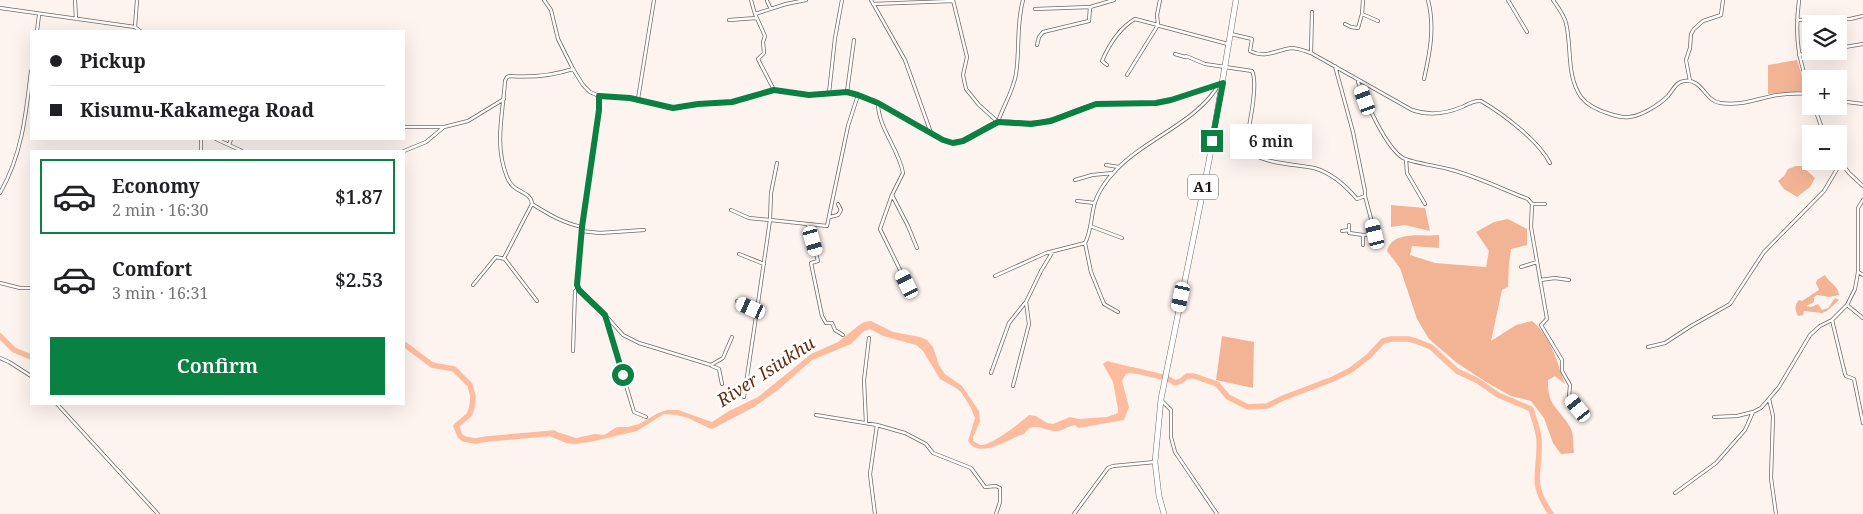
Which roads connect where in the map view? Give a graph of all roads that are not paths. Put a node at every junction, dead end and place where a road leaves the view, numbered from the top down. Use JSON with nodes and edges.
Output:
{"nodes":[{"id":1,"x":75,"y":0,"type":"edge"},
{"id":2,"x":137,"y":0,"type":"edge"},
{"id":3,"x":544,"y":0,"type":"edge"},
{"id":4,"x":654,"y":0,"type":"edge"},
{"id":5,"x":750,"y":0,"type":"edge"},
{"id":6,"x":806,"y":0,"type":"edge"},
{"id":7,"x":842,"y":0,"type":"edge"},
{"id":8,"x":871,"y":0,"type":"edge"},
{"id":9,"x":1023,"y":0,"type":"edge"},
{"id":10,"x":1114,"y":0,"type":"edge"},
{"id":11,"x":1160,"y":0,"type":"edge"},
{"id":12,"x":1236,"y":0,"type":"edge"},
{"id":13,"x":1363,"y":0,"type":"edge"},
{"id":14,"x":1428,"y":0,"type":"edge"},
{"id":15,"x":1508,"y":0,"type":"edge"},
{"id":16,"x":1553,"y":0,"type":"edge"},
{"id":17,"x":1723,"y":0,"type":"edge"},
{"id":18,"x":1799,"y":0,"type":"edge"},
{"id":19,"x":766,"y":1,"type":"edge"},
{"id":20,"x":953,"y":1,"type":"edge"},
{"id":21,"x":873,"y":4,"type":"junction"},
{"id":22,"x":1090,"y":7,"type":"junction"},
{"id":23,"x":0,"y":8,"type":"edge"},
{"id":24,"x":771,"y":9,"type":"junction"},
{"id":25,"x":1035,"y":9,"type":"dead end"},
{"id":26,"x":1312,"y":12,"type":"dead end"},
{"id":27,"x":755,"y":14,"type":"junction"},
{"id":28,"x":1362,"y":14,"type":"junction"},
{"id":29,"x":39,"y":15,"type":"junction"},
{"id":30,"x":1863,"y":16,"type":"edge"},
{"id":31,"x":756,"y":18,"type":"junction"},
{"id":32,"x":76,"y":19,"type":"junction"},
{"id":33,"x":728,"y":20,"type":"dead end"},
{"id":34,"x":1796,"y":20,"type":"junction"},
{"id":35,"x":1378,"y":21,"type":"dead end"},
{"id":36,"x":1345,"y":24,"type":"dead end"},
{"id":37,"x":1158,"y":25,"type":"junction"},
{"id":38,"x":135,"y":27,"type":"junction"},
{"id":39,"x":37,"y":30,"type":"edge"},
{"id":40,"x":139,"y":30,"type":"edge"},
{"id":41,"x":1527,"y":32,"type":"dead end"},
{"id":42,"x":1231,"y":34,"type":"junction"},
{"id":43,"x":854,"y":40,"type":"dead end"},
{"id":44,"x":1230,"y":44,"type":"junction"},
{"id":45,"x":1863,"y":44,"type":"edge"},
{"id":46,"x":1037,"y":46,"type":"dead end"},
{"id":47,"x":1847,"y":47,"type":"edge"},
{"id":48,"x":1311,"y":53,"type":"junction"},
{"id":49,"x":1175,"y":54,"type":"dead end"},
{"id":50,"x":1802,"y":54,"type":"edge"},
{"id":51,"x":1799,"y":55,"type":"junction"},
{"id":52,"x":1107,"y":65,"type":"dead end"},
{"id":53,"x":1335,"y":66,"type":"junction"},
{"id":54,"x":1226,"y":68,"type":"junction"},
{"id":55,"x":572,"y":69,"type":"junction"},
{"id":56,"x":1804,"y":70,"type":"edge"},
{"id":57,"x":1127,"y":76,"type":"dead end"},
{"id":58,"x":30,"y":78,"type":"edge"},
{"id":59,"x":1424,"y":79,"type":"dead end"},
{"id":60,"x":1358,"y":81,"type":"junction"},
{"id":61,"x":1690,"y":81,"type":"junction"},
{"id":62,"x":1221,"y":83,"type":"junction"},
{"id":63,"x":774,"y":90,"type":"junction"},
{"id":64,"x":847,"y":92,"type":"junction"},
{"id":65,"x":829,"y":93,"type":"junction"},
{"id":66,"x":858,"y":95,"type":"junction"},
{"id":67,"x":1802,"y":95,"type":"edge"},
{"id":68,"x":599,"y":96,"type":"junction"},
{"id":69,"x":504,"y":99,"type":"junction"},
{"id":70,"x":638,"y":99,"type":"junction"},
{"id":71,"x":878,"y":103,"type":"junction"},
{"id":72,"x":1847,"y":103,"type":"edge"},
{"id":73,"x":1863,"y":104,"type":"edge"},
{"id":74,"x":998,"y":122,"type":"junction"},
{"id":75,"x":405,"y":127,"type":"edge"},
{"id":76,"x":444,"y":127,"type":"junction"},
{"id":77,"x":932,"y":134,"type":"junction"},
{"id":78,"x":219,"y":140,"type":"edge"},
{"id":79,"x":231,"y":140,"type":"edge"},
{"id":80,"x":229,"y":144,"type":"junction"},
{"id":81,"x":240,"y":150,"type":"edge"},
{"id":82,"x":405,"y":151,"type":"edge"},
{"id":83,"x":1406,"y":159,"type":"junction"},
{"id":84,"x":777,"y":163,"type":"dead end"},
{"id":85,"x":1550,"y":163,"type":"dead end"},
{"id":86,"x":1106,"y":165,"type":"dead end"},
{"id":87,"x":1119,"y":167,"type":"junction"},
{"id":88,"x":1847,"y":169,"type":"edge"},
{"id":89,"x":1836,"y":170,"type":"edge"},
{"id":90,"x":1113,"y":173,"type":"junction"},
{"id":91,"x":1075,"y":180,"type":"dead end"},
{"id":92,"x":1863,"y":186,"type":"edge"},
{"id":93,"x":0,"y":193,"type":"edge"},
{"id":94,"x":892,"y":195,"type":"junction"},
{"id":95,"x":1365,"y":196,"type":"junction"},
{"id":96,"x":1863,"y":200,"type":"edge"},
{"id":97,"x":1077,"y":201,"type":"dead end"},
{"id":98,"x":1094,"y":203,"type":"junction"},
{"id":99,"x":532,"y":204,"type":"junction"},
{"id":100,"x":838,"y":204,"type":"dead end"},
{"id":101,"x":1425,"y":204,"type":"dead end"},
{"id":102,"x":1532,"y":204,"type":"junction"},
{"id":103,"x":1545,"y":204,"type":"dead end"},
{"id":104,"x":731,"y":210,"type":"dead end"},
{"id":105,"x":830,"y":217,"type":"junction"},
{"id":106,"x":770,"y":220,"type":"junction"},
{"id":107,"x":808,"y":225,"type":"junction"},
{"id":108,"x":1349,"y":225,"type":"dead end"},
{"id":109,"x":1090,"y":226,"type":"junction"},
{"id":110,"x":582,"y":227,"type":"junction"},
{"id":111,"x":644,"y":230,"type":"dead end"},
{"id":112,"x":1349,"y":230,"type":"junction"},
{"id":113,"x":581,"y":231,"type":"junction"},
{"id":114,"x":1342,"y":231,"type":"dead end"},
{"id":115,"x":1362,"y":235,"type":"junction"},
{"id":116,"x":1122,"y":238,"type":"dead end"},
{"id":117,"x":1085,"y":243,"type":"junction"},
{"id":118,"x":1363,"y":245,"type":"dead end"},
{"id":119,"x":917,"y":248,"type":"dead end"},
{"id":120,"x":1054,"y":250,"type":"junction"},
{"id":121,"x":739,"y":254,"type":"dead end"},
{"id":122,"x":504,"y":259,"type":"junction"},
{"id":123,"x":1537,"y":262,"type":"junction"},
{"id":124,"x":764,"y":264,"type":"junction"},
{"id":125,"x":1521,"y":267,"type":"dead end"},
{"id":126,"x":1858,"y":272,"type":"junction"},
{"id":127,"x":1863,"y":275,"type":"edge"},
{"id":128,"x":995,"y":276,"type":"dead end"},
{"id":129,"x":1540,"y":280,"type":"junction"},
{"id":130,"x":1569,"y":280,"type":"dead end"},
{"id":131,"x":0,"y":283,"type":"edge"},
{"id":132,"x":473,"y":284,"type":"dead end"},
{"id":133,"x":907,"y":284,"type":"dead end"},
{"id":134,"x":30,"y":288,"type":"edge"},
{"id":135,"x":579,"y":288,"type":"junction"},
{"id":136,"x":537,"y":301,"type":"dead end"},
{"id":137,"x":737,"y":301,"type":"dead end"},
{"id":138,"x":1026,"y":302,"type":"junction"},
{"id":139,"x":1847,"y":305,"type":"junction"},
{"id":140,"x":757,"y":310,"type":"junction"},
{"id":141,"x":1118,"y":312,"type":"dead end"},
{"id":142,"x":605,"y":315,"type":"junction"},
{"id":143,"x":1863,"y":318,"type":"edge"},
{"id":144,"x":1832,"y":320,"type":"junction"},
{"id":145,"x":843,"y":335,"type":"dead end"},
{"id":146,"x":732,"y":337,"type":"dead end"},
{"id":147,"x":869,"y":338,"type":"dead end"},
{"id":148,"x":1648,"y":347,"type":"dead end"},
{"id":149,"x":573,"y":351,"type":"dead end"},
{"id":150,"x":0,"y":358,"type":"edge"},
{"id":151,"x":711,"y":365,"type":"junction"},
{"id":152,"x":991,"y":373,"type":"dead end"},
{"id":153,"x":30,"y":375,"type":"edge"},
{"id":154,"x":722,"y":384,"type":"dead end"},
{"id":155,"x":1014,"y":386,"type":"dead end"},
{"id":156,"x":744,"y":398,"type":"dead end"},
{"id":157,"x":1769,"y":399,"type":"junction"},
{"id":158,"x":1160,"y":400,"type":"junction"},
{"id":159,"x":58,"y":405,"type":"edge"},
{"id":160,"x":1578,"y":408,"type":"dead end"},
{"id":161,"x":1753,"y":412,"type":"junction"},
{"id":162,"x":816,"y":415,"type":"dead end"},
{"id":163,"x":646,"y":417,"type":"dead end"},
{"id":164,"x":1714,"y":417,"type":"dead end"},
{"id":165,"x":866,"y":423,"type":"junction"},
{"id":166,"x":1863,"y":423,"type":"edge"},
{"id":167,"x":877,"y":425,"type":"junction"},
{"id":168,"x":1155,"y":462,"type":"junction"},
{"id":169,"x":1675,"y":493,"type":"dead end"},
{"id":170,"x":158,"y":514,"type":"edge"},
{"id":171,"x":876,"y":514,"type":"edge"},
{"id":172,"x":996,"y":514,"type":"edge"},
{"id":173,"x":1074,"y":514,"type":"edge"},
{"id":174,"x":1164,"y":514,"type":"edge"},
{"id":175,"x":1216,"y":514,"type":"edge"},
{"id":176,"x":1776,"y":514,"type":"edge"}],
"edges":[{"from":1,"to":32,"type":"street"},
{"from":2,"to":38,"type":"street"},
{"from":3,"to":55,"type":"street"},
{"from":4,"to":70,"type":"street"},
{"from":5,"to":27,"type":"street"},
{"from":6,"to":24,"type":"street"},
{"from":7,"to":65,"type":"street"},
{"from":8,"to":21,"type":"street"},
{"from":9,"to":74,"type":"street"},
{"from":10,"to":22,"type":"street"},
{"from":11,"to":37,"type":"street"},
{"from":12,"to":42,"type":"highway","number":"A1"},
{"from":13,"to":28,"type":"street"},
{"from":14,"to":59,"type":"street"},
{"from":15,"to":41,"type":"street"},
{"from":16,"to":61,"type":"street"},
{"from":17,"to":61,"type":"street"},
{"from":18,"to":34,"type":"street"},
{"from":19,"to":24,"type":"street"},
{"from":20,"to":21,"type":"street"},
{"from":20,"to":74,"type":"street"},
{"from":21,"to":77,"type":"street"},
{"from":22,"to":25,"type":"street"},
{"from":22,"to":46,"type":"street"},
{"from":23,"to":29,"type":"street"},
{"from":24,"to":27,"type":"street"},
{"from":26,"to":48,"type":"street"},
{"from":27,"to":31,"type":"street"},
{"from":28,"to":35,"type":"street"},
{"from":28,"to":36,"type":"street"},
{"from":29,"to":32,"type":"street"},
{"from":29,"to":39,"type":"street"},
{"from":30,"to":34,"type":"street"},
{"from":31,"to":33,"type":"street"},
{"from":31,"to":63,"type":"street"},
{"from":32,"to":38,"type":"street"},
{"from":34,"to":51,"type":"street"},
{"from":37,"to":44,"type":"street"},
{"from":37,"to":52,"type":"street"},
{"from":37,"to":57,"type":"street"},
{"from":38,"to":40,"type":"street"},
{"from":42,"to":44,"type":"highway","number":"A1"},
{"from":42,"to":48,"type":"street"},
{"from":43,"to":64,"type":"street"},
{"from":44,"to":54,"type":"highway","number":"A1"},
{"from":45,"to":47,"type":"street"},
{"from":48,"to":53,"type":"street"},
{"from":49,"to":54,"type":"street"},
{"from":50,"to":51,"type":"street"},
{"from":51,"to":56,"type":"street"},
{"from":53,"to":60,"type":"street"},
{"from":53,"to":95,"type":"street"},
{"from":54,"to":62,"type":"highway","number":"A1"},
{"from":54,"to":95,"type":"street"},
{"from":55,"to":68,"type":"street"},
{"from":55,"to":69,"type":"street"},
{"from":58,"to":93,"type":"street"},
{"from":60,"to":83,"type":"street"},
{"from":60,"to":85,"type":"street"},
{"from":61,"to":67,"type":"street"},
{"from":62,"to":74,"type":"street"},
{"from":62,"to":87,"type":"street"},
{"from":62,"to":158,"type":"highway","number":"A1"},
{"from":63,"to":65,"type":"street"},
{"from":63,"to":70,"type":"street"},
{"from":64,"to":65,"type":"street"},
{"from":64,"to":66,"type":"street"},
{"from":66,"to":71,"type":"street"},
{"from":66,"to":105,"type":"street"},
{"from":68,"to":70,"type":"street"},
{"from":68,"to":110,"type":"street"},
{"from":69,"to":76,"type":"street"},
{"from":69,"to":99,"type":"street"},
{"from":71,"to":77,"type":"street"},
{"from":71,"to":94,"type":"street"},
{"from":72,"to":73,"type":"street"},
{"from":74,"to":77,"type":"street"},
{"from":75,"to":76,"type":"street"},
{"from":76,"to":82,"type":"street"},
{"from":78,"to":80,"type":"street"},
{"from":79,"to":80,"type":"street"},
{"from":80,"to":81,"type":"street"},
{"from":83,"to":101,"type":"street"},
{"from":83,"to":102,"type":"street"},
{"from":84,"to":106,"type":"street"},
{"from":86,"to":87,"type":"street"},
{"from":87,"to":90,"type":"street"},
{"from":88,"to":92,"type":"street"},
{"from":89,"to":148,"type":"street"},
{"from":90,"to":91,"type":"street"},
{"from":90,"to":98,"type":"street"},
{"from":94,"to":119,"type":"street"},
{"from":94,"to":133,"type":"street"},
{"from":95,"to":115,"type":"street"},
{"from":96,"to":126,"type":"street"},
{"from":97,"to":98,"type":"street"},
{"from":98,"to":109,"type":"street"},
{"from":99,"to":110,"type":"street"},
{"from":99,"to":122,"type":"street"},
{"from":100,"to":105,"type":"street"},
{"from":102,"to":103,"type":"street"},
{"from":102,"to":123,"type":"street"},
{"from":104,"to":106,"type":"street"},
{"from":105,"to":107,"type":"street"},
{"from":106,"to":107,"type":"street"},
{"from":106,"to":124,"type":"street"},
{"from":107,"to":145,"type":"street"},
{"from":108,"to":112,"type":"street"},
{"from":109,"to":116,"type":"street"},
{"from":109,"to":117,"type":"street"},
{"from":110,"to":113,"type":"street"},
{"from":111,"to":113,"type":"street"},
{"from":112,"to":114,"type":"street"},
{"from":112,"to":115,"type":"street"},
{"from":113,"to":135,"type":"street"},
{"from":115,"to":118,"type":"street"},
{"from":117,"to":120,"type":"street"},
{"from":117,"to":141,"type":"street"},
{"from":120,"to":128,"type":"street"},
{"from":120,"to":138,"type":"street"},
{"from":121,"to":124,"type":"street"},
{"from":122,"to":132,"type":"street"},
{"from":122,"to":136,"type":"street"},
{"from":123,"to":125,"type":"street"},
{"from":123,"to":129,"type":"street"},
{"from":124,"to":140,"type":"street"},
{"from":126,"to":127,"type":"street"},
{"from":126,"to":139,"type":"street"},
{"from":129,"to":130,"type":"street"},
{"from":129,"to":160,"type":"street"},
{"from":131,"to":134,"type":"street"},
{"from":135,"to":142,"type":"street"},
{"from":135,"to":149,"type":"street"},
{"from":137,"to":140,"type":"street"},
{"from":138,"to":152,"type":"street"},
{"from":138,"to":155,"type":"street"},
{"from":139,"to":143,"type":"street"},
{"from":139,"to":144,"type":"street"},
{"from":140,"to":156,"type":"street"},
{"from":142,"to":151,"type":"street"},
{"from":142,"to":163,"type":"street"},
{"from":144,"to":157,"type":"street"},
{"from":144,"to":166,"type":"street"},
{"from":146,"to":151,"type":"street"},
{"from":147,"to":165,"type":"street"},
{"from":150,"to":153,"type":"street"},
{"from":151,"to":154,"type":"street"},
{"from":157,"to":161,"type":"street"},
{"from":157,"to":176,"type":"street"},
{"from":158,"to":168,"type":"highway","number":"A1"},
{"from":158,"to":175,"type":"street"},
{"from":159,"to":170,"type":"street"},
{"from":161,"to":164,"type":"street"},
{"from":161,"to":169,"type":"street"},
{"from":162,"to":165,"type":"street"},
{"from":165,"to":167,"type":"street"},
{"from":167,"to":171,"type":"street"},
{"from":167,"to":172,"type":"street"},
{"from":168,"to":173,"type":"street"},
{"from":168,"to":174,"type":"highway","number":"A1"}]}
